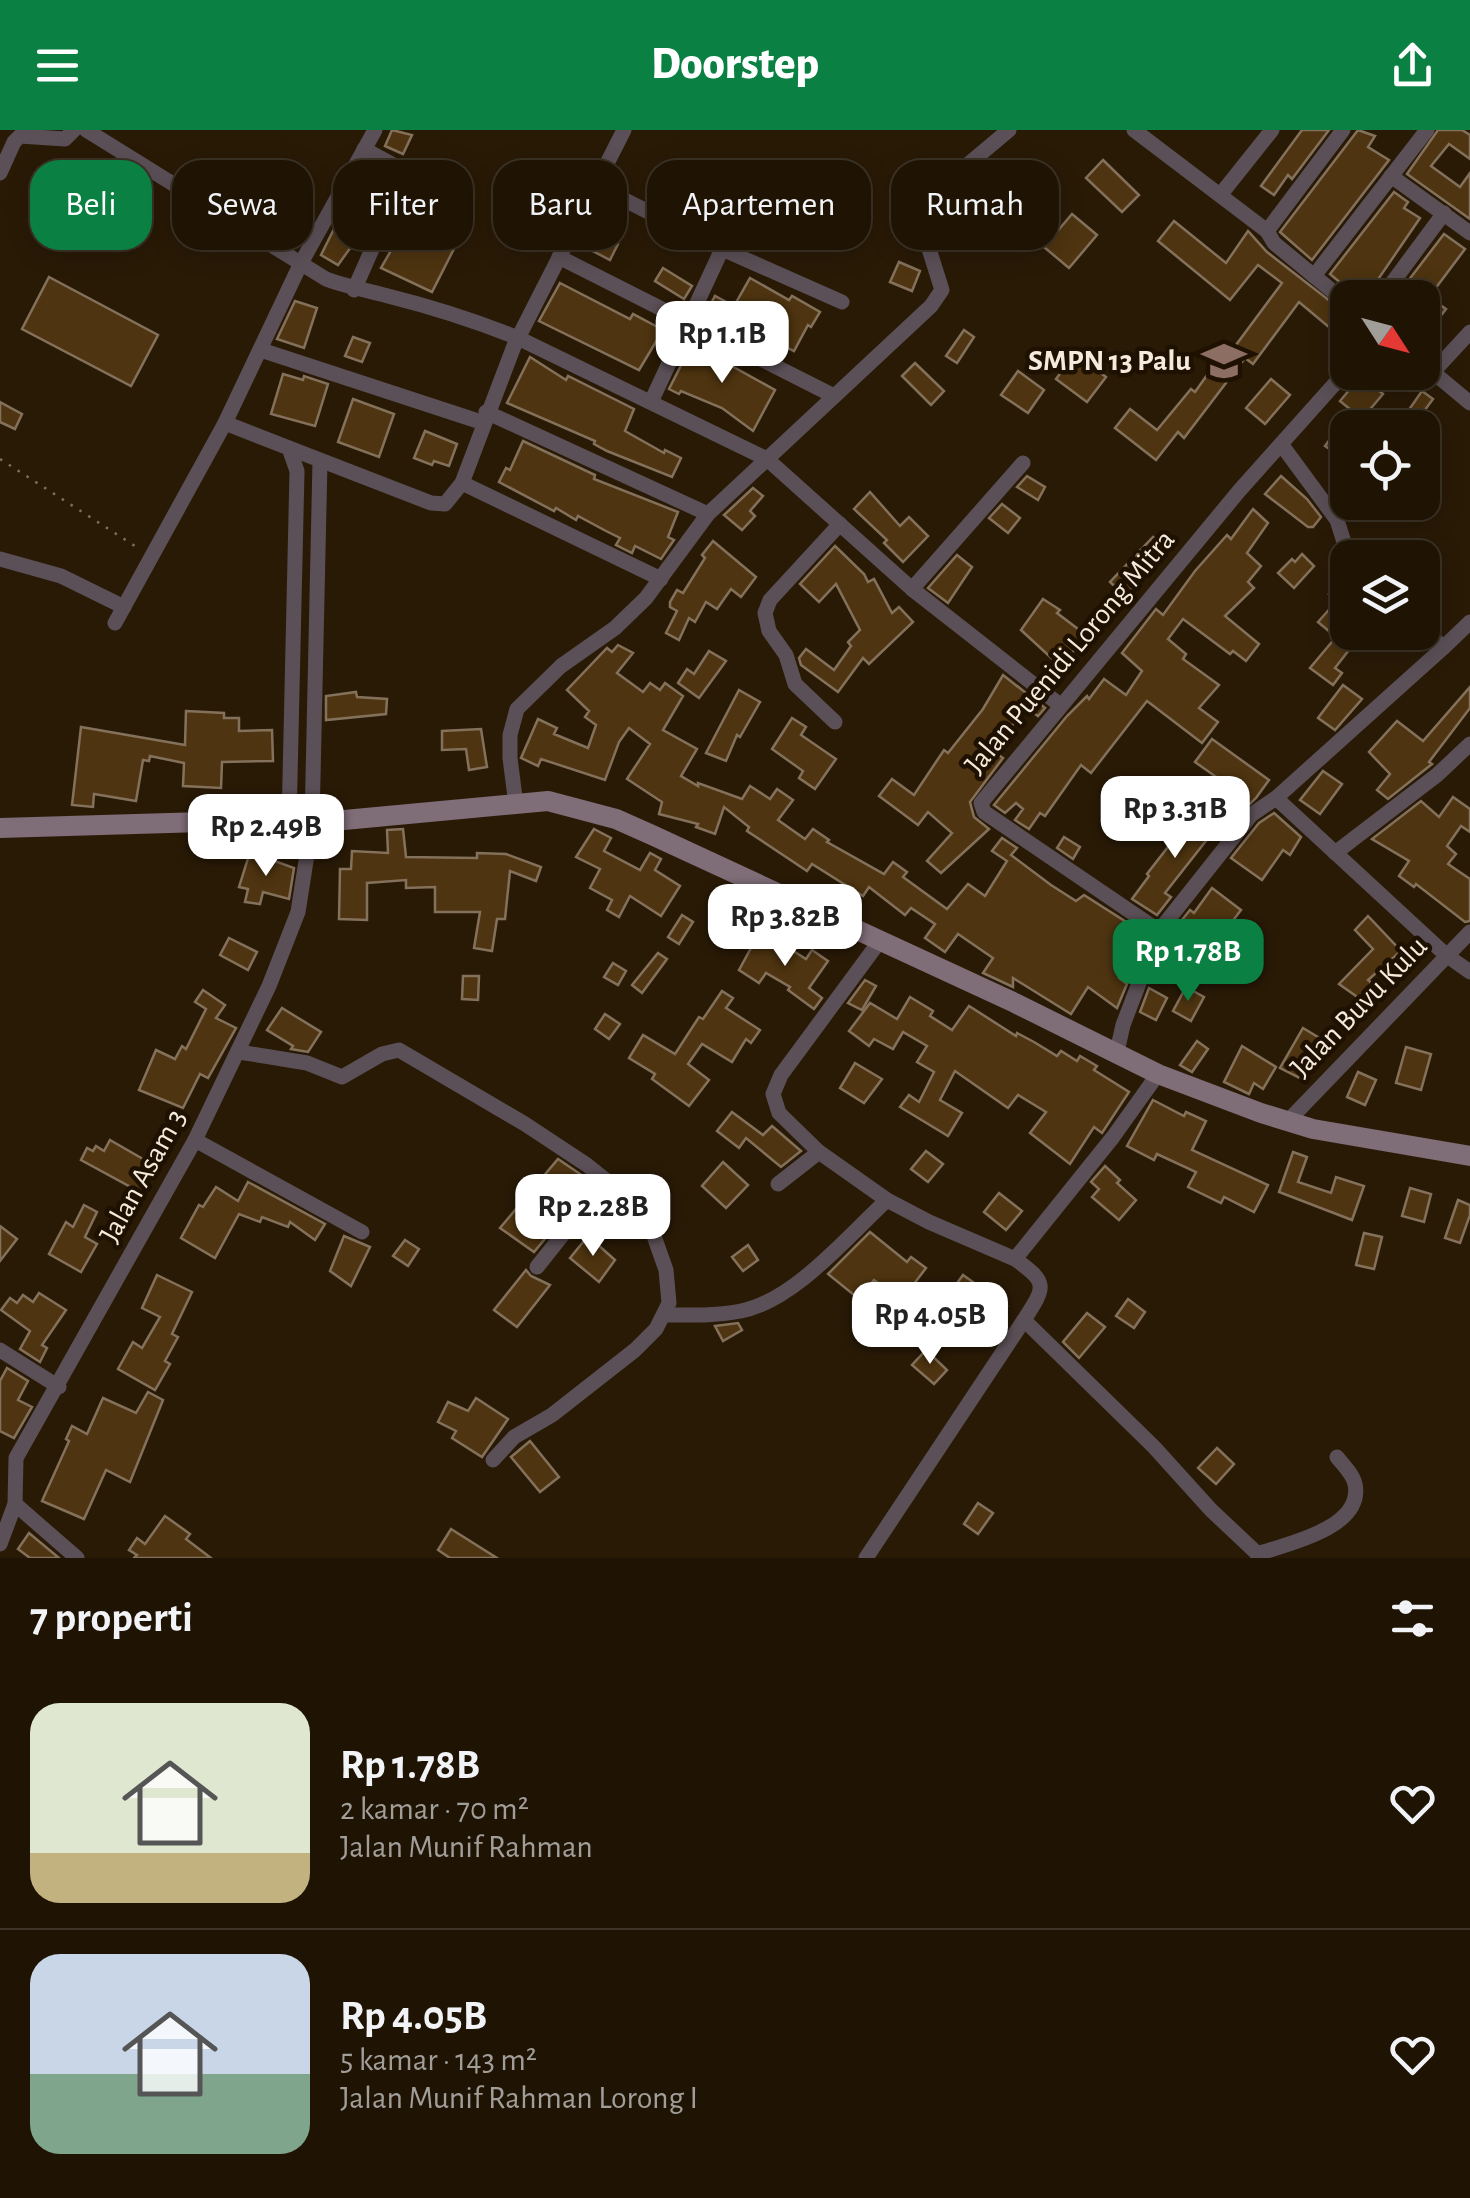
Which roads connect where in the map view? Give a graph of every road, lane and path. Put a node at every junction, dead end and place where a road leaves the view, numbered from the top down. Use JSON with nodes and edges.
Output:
{"nodes":[{"id":1,"x":74,"y":130,"type":"edge"},
{"id":2,"x":86,"y":130,"type":"edge"},
{"id":3,"x":375,"y":130,"type":"edge"},
{"id":4,"x":624,"y":130,"type":"edge"},
{"id":5,"x":1009,"y":130,"type":"edge"},
{"id":6,"x":1272,"y":130,"type":"edge"},
{"id":7,"x":1343,"y":130,"type":"edge"},
{"id":8,"x":1426,"y":130,"type":"edge"},
{"id":9,"x":1143,"y":132,"type":"edge"},
{"id":10,"x":364,"y":150,"type":"junction"},
{"id":11,"x":608,"y":160,"type":"edge"},
{"id":12,"x":0,"y":173,"type":"edge"},
{"id":13,"x":1392,"y":176,"type":"junction"},
{"id":14,"x":1221,"y":194,"type":"junction"},
{"id":15,"x":1444,"y":213,"type":"junction"},
{"id":16,"x":1267,"y":231,"type":"junction"},
{"id":17,"x":1470,"y":234,"type":"edge"},
{"id":18,"x":562,"y":250,"type":"edge"},
{"id":19,"x":722,"y":250,"type":"edge"},
{"id":20,"x":724,"y":250,"type":"edge"},
{"id":21,"x":559,"y":257,"type":"junction"},
{"id":22,"x":301,"y":263,"type":"junction"},
{"id":23,"x":1314,"y":276,"type":"junction"},
{"id":24,"x":1394,"y":280,"type":"edge"},
{"id":25,"x":1330,"y":289,"type":"edge"},
{"id":26,"x":354,"y":290,"type":"junction"},
{"id":27,"x":842,"y":302,"type":"dead end"},
{"id":28,"x":686,"y":324,"type":"junction"},
{"id":29,"x":1470,"y":332,"type":"edge"},
{"id":30,"x":518,"y":338,"type":"junction"},
{"id":31,"x":261,"y":350,"type":"junction"},
{"id":32,"x":1440,"y":357,"type":"edge"},
{"id":33,"x":1440,"y":377,"type":"edge"},
{"id":34,"x":1330,"y":389,"type":"edge"},
{"id":35,"x":834,"y":396,"type":"junction"},
{"id":36,"x":651,"y":402,"type":"junction"},
{"id":37,"x":1470,"y":403,"type":"edge"},
{"id":38,"x":485,"y":417,"type":"junction"},
{"id":39,"x":225,"y":422,"type":"junction"},
{"id":40,"x":1281,"y":444,"type":"junction"},
{"id":41,"x":289,"y":448,"type":"junction"},
{"id":42,"x":0,"y":459,"type":"edge"},
{"id":43,"x":767,"y":459,"type":"junction"},
{"id":44,"x":320,"y":461,"type":"junction"},
{"id":45,"x":1023,"y":463,"type":"dead end"},
{"id":46,"x":462,"y":483,"type":"junction"},
{"id":47,"x":708,"y":514,"type":"junction"},
{"id":48,"x":840,"y":524,"type":"junction"},
{"id":49,"x":1343,"y":540,"type":"edge"},
{"id":50,"x":151,"y":558,"type":"junction"},
{"id":51,"x":0,"y":559,"type":"edge"},
{"id":52,"x":660,"y":580,"type":"junction"},
{"id":53,"x":912,"y":589,"type":"junction"},
{"id":54,"x":124,"y":607,"type":"junction"},
{"id":55,"x":1470,"y":622,"type":"edge"},
{"id":56,"x":115,"y":623,"type":"dead end"},
{"id":57,"x":1440,"y":645,"type":"edge"},
{"id":58,"x":1443,"y":648,"type":"junction"},
{"id":59,"x":1060,"y":705,"type":"junction"},
{"id":60,"x":835,"y":722,"type":"dead end"},
{"id":61,"x":1470,"y":744,"type":"edge"},
{"id":62,"x":1276,"y":798,"type":"junction"},
{"id":63,"x":516,"y":805,"type":"junction"},
{"id":64,"x":289,"y":822,"type":"junction"},
{"id":65,"x":312,"y":822,"type":"junction"},
{"id":66,"x":0,"y":828,"type":"edge"},
{"id":67,"x":1335,"y":852,"type":"junction"},
{"id":68,"x":1159,"y":931,"type":"junction"},
{"id":69,"x":1470,"y":932,"type":"edge"},
{"id":70,"x":879,"y":942,"type":"junction"},
{"id":71,"x":1446,"y":955,"type":"junction"},
{"id":72,"x":1470,"y":972,"type":"edge"},
{"id":73,"x":239,"y":1052,"type":"junction"},
{"id":74,"x":1116,"y":1056,"type":"junction"},
{"id":75,"x":1158,"y":1074,"type":"junction"},
{"id":76,"x":1288,"y":1121,"type":"junction"},
{"id":77,"x":195,"y":1140,"type":"junction"},
{"id":78,"x":820,"y":1152,"type":"junction"},
{"id":79,"x":1470,"y":1156,"type":"edge"},
{"id":80,"x":606,"y":1180,"type":"junction"},
{"id":81,"x":778,"y":1184,"type":"dead end"},
{"id":82,"x":888,"y":1200,"type":"junction"},
{"id":83,"x":362,"y":1232,"type":"dead end"},
{"id":84,"x":1014,"y":1259,"type":"junction"},
{"id":85,"x":537,"y":1267,"type":"dead end"},
{"id":86,"x":664,"y":1316,"type":"junction"},
{"id":87,"x":1024,"y":1320,"type":"junction"},
{"id":88,"x":0,"y":1350,"type":"edge"},
{"id":89,"x":59,"y":1387,"type":"junction"},
{"id":90,"x":1337,"y":1457,"type":"dead end"},
{"id":91,"x":493,"y":1460,"type":"dead end"},
{"id":92,"x":15,"y":1504,"type":"junction"},
{"id":93,"x":0,"y":1544,"type":"edge"},
{"id":94,"x":1259,"y":1556,"type":"edge"},
{"id":95,"x":77,"y":1558,"type":"edge"},
{"id":96,"x":866,"y":1558,"type":"edge"}],
"edges":[{"from":1,"to":12,"type":"street"},
{"from":2,"to":22,"type":"street"},
{"from":3,"to":10,"type":"street"},
{"from":4,"to":11,"type":"street"},
{"from":5,"to":35,"type":"street"},
{"from":6,"to":14,"type":"street"},
{"from":7,"to":16,"type":"street"},
{"from":8,"to":13,"type":"street"},
{"from":9,"to":14,"type":"street"},
{"from":10,"to":22,"type":"street"},
{"from":10,"to":26,"type":"street"},
{"from":13,"to":15,"type":"street"},
{"from":13,"to":23,"type":"street"},
{"from":14,"to":16,"type":"street"},
{"from":15,"to":17,"type":"street"},
{"from":15,"to":24,"type":"street"},
{"from":16,"to":23,"type":"street"},
{"from":18,"to":21,"type":"street"},
{"from":19,"to":28,"type":"street"},
{"from":20,"to":27,"type":"street"},
{"from":21,"to":28,"type":"street"},
{"from":21,"to":30,"type":"street"},
{"from":22,"to":26,"type":"street"},
{"from":22,"to":31,"type":"street"},
{"from":23,"to":25,"type":"street"},
{"from":26,"to":30,"type":"street"},
{"from":28,"to":35,"type":"street"},
{"from":28,"to":36,"type":"street"},
{"from":29,"to":32,"type":"street"},
{"from":30,"to":36,"type":"street"},
{"from":30,"to":38,"type":"street"},
{"from":31,"to":38,"type":"street"},
{"from":31,"to":39,"type":"street"},
{"from":33,"to":37,"type":"street"},
{"from":34,"to":40,"type":"street","name":"Jalan Puenidi Lorong Mitra"},
{"from":35,"to":43,"type":"street"},
{"from":36,"to":43,"type":"street"},
{"from":38,"to":46,"type":"street"},
{"from":38,"to":47,"type":"street"},
{"from":39,"to":41,"type":"street"},
{"from":39,"to":50,"type":"street"},
{"from":40,"to":49,"type":"street"},
{"from":40,"to":59,"type":"street","name":"Jalan Puenidi Lorong Mitra"},
{"from":41,"to":44,"type":"street"},
{"from":41,"to":64,"type":"street"},
{"from":42,"to":50,"type":"path"},
{"from":43,"to":47,"type":"street"},
{"from":43,"to":48,"type":"street"},
{"from":44,"to":46,"type":"street"},
{"from":44,"to":65,"type":"street","name":"Jalan Asam 3"},
{"from":45,"to":53,"type":"street"},
{"from":46,"to":52,"type":"street"},
{"from":47,"to":52,"type":"street"},
{"from":48,"to":53,"type":"street"},
{"from":48,"to":60,"type":"street"},
{"from":50,"to":54,"type":"street"},
{"from":51,"to":54,"type":"street"},
{"from":52,"to":63,"type":"street"},
{"from":53,"to":59,"type":"street"},
{"from":54,"to":56,"type":"street"},
{"from":55,"to":58,"type":"street"},
{"from":57,"to":58,"type":"street"},
{"from":58,"to":62,"type":"street"},
{"from":59,"to":68,"type":"street","name":"Jalan Puenidi Lorong Mitra"},
{"from":61,"to":67,"type":"street"},
{"from":62,"to":67,"type":"street"},
{"from":62,"to":68,"type":"street"},
{"from":63,"to":65,"type":"street"},
{"from":63,"to":70,"type":"street"},
{"from":64,"to":65,"type":"street"},
{"from":64,"to":66,"type":"street"},
{"from":65,"to":73,"type":"street","name":"Jalan Asam 3"},
{"from":67,"to":71,"type":"street"},
{"from":68,"to":74,"type":"street"},
{"from":69,"to":71,"type":"street","name":"Jalan Buvu Kulu"},
{"from":70,"to":74,"type":"street"},
{"from":70,"to":78,"type":"street"},
{"from":71,"to":72,"type":"street"},
{"from":71,"to":76,"type":"street","name":"Jalan Buvu Kulu"},
{"from":73,"to":77,"type":"street","name":"Jalan Asam 3"},
{"from":73,"to":80,"type":"street"},
{"from":74,"to":75,"type":"street"},
{"from":75,"to":76,"type":"street"},
{"from":75,"to":84,"type":"street"},
{"from":76,"to":79,"type":"street"},
{"from":77,"to":83,"type":"street"},
{"from":77,"to":89,"type":"street","name":"Jalan Asam 3"},
{"from":78,"to":81,"type":"street"},
{"from":78,"to":82,"type":"street"},
{"from":80,"to":85,"type":"street"},
{"from":80,"to":86,"type":"street"},
{"from":82,"to":84,"type":"street"},
{"from":82,"to":86,"type":"street"},
{"from":84,"to":87,"type":"street"},
{"from":86,"to":91,"type":"street"},
{"from":87,"to":94,"type":"street"},
{"from":87,"to":96,"type":"street"},
{"from":88,"to":89,"type":"street"},
{"from":89,"to":92,"type":"street","name":"Jalan Asam 3"},
{"from":90,"to":94,"type":"street"},
{"from":92,"to":93,"type":"street","name":"Jalan Asam 3"},
{"from":92,"to":95,"type":"street"}]}
